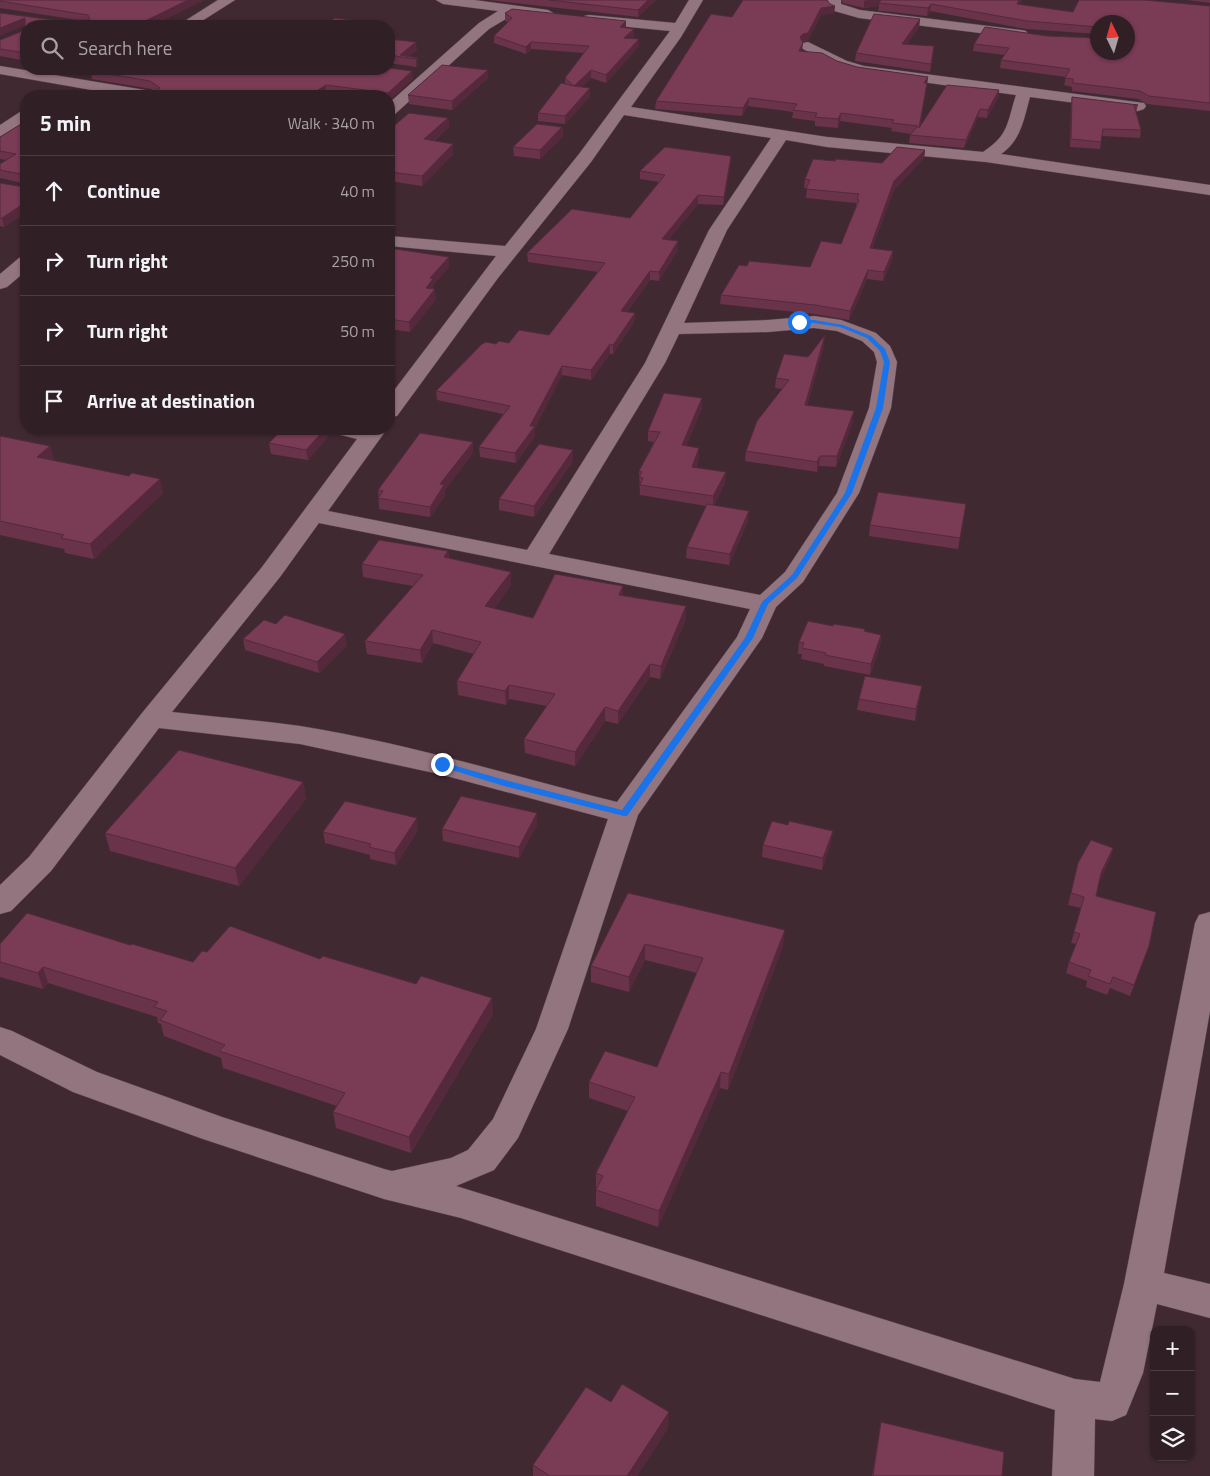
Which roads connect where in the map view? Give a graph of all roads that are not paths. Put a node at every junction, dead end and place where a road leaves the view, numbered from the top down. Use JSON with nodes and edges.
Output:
{"nodes":[{"id":1,"x":228,"y":0,"type":"edge"},
{"id":2,"x":443,"y":0,"type":"edge"},
{"id":3,"x":696,"y":0,"type":"edge"},
{"id":4,"x":834,"y":0,"type":"edge"},
{"id":5,"x":510,"y":10,"type":"junction"},
{"id":6,"x":194,"y":20,"type":"edge"},
{"id":7,"x":679,"y":28,"type":"junction"},
{"id":8,"x":1034,"y":36,"type":"edge"},
{"id":9,"x":808,"y":46,"type":"edge"},
{"id":10,"x":0,"y":70,"type":"edge"},
{"id":11,"x":411,"y":72,"type":"edge"},
{"id":12,"x":20,"y":73,"type":"edge"},
{"id":13,"x":29,"y":75,"type":"edge"},
{"id":14,"x":428,"y":75,"type":"junction"},
{"id":15,"x":87,"y":85,"type":"junction"},
{"id":16,"x":77,"y":90,"type":"edge"},
{"id":17,"x":116,"y":90,"type":"edge"},
{"id":18,"x":1024,"y":92,"type":"junction"},
{"id":19,"x":395,"y":105,"type":"edge"},
{"id":20,"x":1138,"y":106,"type":"edge"},
{"id":21,"x":621,"y":110,"type":"junction"},
{"id":22,"x":20,"y":119,"type":"edge"},
{"id":23,"x":0,"y":132,"type":"edge"},
{"id":24,"x":781,"y":136,"type":"junction"},
{"id":25,"x":986,"y":157,"type":"junction"},
{"id":26,"x":1210,"y":190,"type":"edge"},
{"id":27,"x":395,"y":242,"type":"edge"},
{"id":28,"x":510,"y":252,"type":"junction"},
{"id":29,"x":20,"y":267,"type":"edge"},
{"id":30,"x":0,"y":282,"type":"edge"},
{"id":31,"x":672,"y":328,"type":"junction"},
{"id":32,"x":395,"y":404,"type":"edge"},
{"id":33,"x":371,"y":435,"type":"edge"},
{"id":34,"x":313,"y":515,"type":"junction"},
{"id":35,"x":535,"y":557,"type":"junction"},
{"id":36,"x":765,"y":604,"type":"junction"},
{"id":37,"x":152,"y":719,"type":"junction"},
{"id":38,"x":624,"y":814,"type":"junction"},
{"id":39,"x":0,"y":903,"type":"edge"},
{"id":40,"x":1210,"y":923,"type":"edge"},
{"id":41,"x":0,"y":1040,"type":"edge"},
{"id":42,"x":384,"y":1184,"type":"junction"},
{"id":43,"x":1143,"y":1284,"type":"junction"},
{"id":44,"x":1210,"y":1301,"type":"edge"},
{"id":45,"x":1075,"y":1398,"type":"junction"},
{"id":46,"x":1073,"y":1476,"type":"edge"}],
"edges":[{"from":1,"to":6,"type":"street"},
{"from":2,"to":5,"type":"street"},
{"from":3,"to":7,"type":"street"},
{"from":4,"to":8,"type":"street"},
{"from":5,"to":7,"type":"street"},
{"from":5,"to":14,"type":"street"},
{"from":7,"to":21,"type":"street"},
{"from":9,"to":18,"type":"street"},
{"from":10,"to":12,"type":"street"},
{"from":11,"to":14,"type":"street"},
{"from":13,"to":15,"type":"street"},
{"from":14,"to":19,"type":"street"},
{"from":15,"to":16,"type":"street"},
{"from":15,"to":17,"type":"street"},
{"from":18,"to":20,"type":"street"},
{"from":18,"to":25,"type":"street"},
{"from":21,"to":24,"type":"street"},
{"from":21,"to":28,"type":"street"},
{"from":22,"to":23,"type":"street"},
{"from":24,"to":25,"type":"street"},
{"from":24,"to":31,"type":"street"},
{"from":25,"to":26,"type":"street"},
{"from":27,"to":28,"type":"street"},
{"from":28,"to":32,"type":"street"},
{"from":29,"to":30,"type":"street"},
{"from":31,"to":35,"type":"street"},
{"from":31,"to":36,"type":"street"},
{"from":33,"to":34,"type":"street"},
{"from":34,"to":35,"type":"street"},
{"from":34,"to":37,"type":"street"},
{"from":35,"to":36,"type":"street"},
{"from":36,"to":38,"type":"street"},
{"from":37,"to":38,"type":"street"},
{"from":37,"to":39,"type":"street"},
{"from":38,"to":42,"type":"street"},
{"from":40,"to":43,"type":"street"},
{"from":41,"to":42,"type":"street"},
{"from":42,"to":45,"type":"street"},
{"from":43,"to":44,"type":"street"},
{"from":43,"to":45,"type":"street"},
{"from":45,"to":46,"type":"street"}]}
